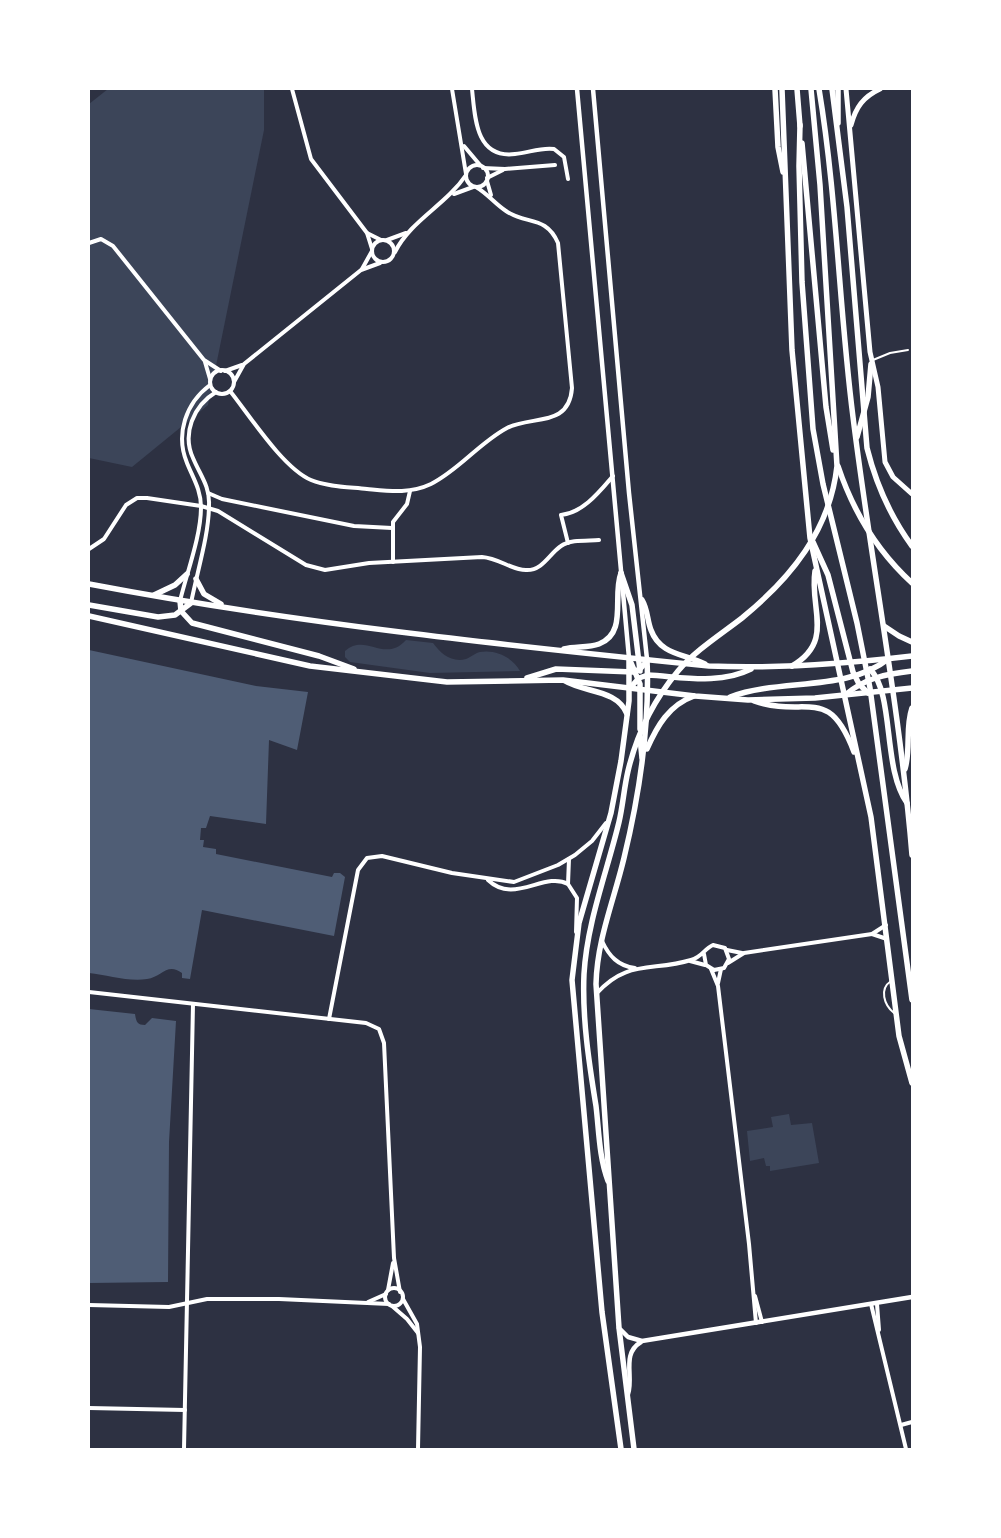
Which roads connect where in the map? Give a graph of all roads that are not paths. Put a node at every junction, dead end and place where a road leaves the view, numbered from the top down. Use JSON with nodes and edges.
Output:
{"nodes":[{"id":1,"x":292,"y":89,"type":"edge"},
{"id":2,"x":472,"y":89,"type":"edge"},
{"id":3,"x":577,"y":89,"type":"edge"},
{"id":4,"x":592,"y":89,"type":"edge"},
{"id":5,"x":775,"y":89,"type":"edge"},
{"id":6,"x":782,"y":89,"type":"edge"},
{"id":7,"x":797,"y":89,"type":"edge"},
{"id":8,"x":811,"y":89,"type":"edge"},
{"id":9,"x":818,"y":89,"type":"edge"},
{"id":10,"x":832,"y":89,"type":"edge"},
{"id":11,"x":838,"y":89,"type":"edge"},
{"id":12,"x":846,"y":89,"type":"edge"},
{"id":13,"x":880,"y":89,"type":"edge"},
{"id":14,"x":452,"y":90,"type":"edge"},
{"id":15,"x":800,"y":125,"type":"junction"},
{"id":16,"x":837,"y":125,"type":"junction"},
{"id":17,"x":850,"y":130,"type":"junction"},
{"id":18,"x":462,"y":144,"type":"junction"},
{"id":19,"x":555,"y":165,"type":"dead end"},
{"id":20,"x":482,"y":167,"type":"junction"},
{"id":21,"x":505,"y":169,"type":"junction"},
{"id":22,"x":466,"y":175,"type":"junction"},
{"id":23,"x":487,"y":179,"type":"junction"},
{"id":24,"x":568,"y":180,"type":"dead end"},
{"id":25,"x":786,"y":181,"type":"junction"},
{"id":26,"x":475,"y":187,"type":"junction"},
{"id":27,"x":452,"y":195,"type":"junction"},
{"id":28,"x":492,"y":198,"type":"junction"},
{"id":29,"x":368,"y":233,"type":"junction"},
{"id":30,"x":406,"y":233,"type":"junction"},
{"id":31,"x":384,"y":240,"type":"junction"},
{"id":32,"x":89,"y":242,"type":"edge"},
{"id":33,"x":372,"y":250,"type":"junction"},
{"id":34,"x":395,"y":252,"type":"junction"},
{"id":35,"x":380,"y":263,"type":"junction"},
{"id":36,"x":361,"y":270,"type":"junction"},
{"id":37,"x":908,"y":350,"type":"dead end"},
{"id":38,"x":204,"y":360,"type":"junction"},
{"id":39,"x":871,"y":363,"type":"junction"},
{"id":40,"x":244,"y":364,"type":"junction"},
{"id":41,"x":223,"y":371,"type":"junction"},
{"id":42,"x":234,"y":382,"type":"junction"},
{"id":43,"x":210,"y":383,"type":"junction"},
{"id":44,"x":230,"y":391,"type":"junction"},
{"id":45,"x":216,"y":392,"type":"junction"},
{"id":46,"x":856,"y":438,"type":"junction"},
{"id":47,"x":613,"y":476,"type":"junction"},
{"id":48,"x":410,"y":491,"type":"junction"},
{"id":49,"x":208,"y":493,"type":"junction"},
{"id":50,"x":912,"y":494,"type":"edge"},
{"id":51,"x":201,"y":506,"type":"junction"},
{"id":52,"x":209,"y":508,"type":"junction"},
{"id":53,"x":392,"y":528,"type":"junction"},
{"id":54,"x":810,"y":538,"type":"junction"},
{"id":55,"x":600,"y":540,"type":"dead end"},
{"id":56,"x":568,"y":543,"type":"junction"},
{"id":57,"x":912,"y":546,"type":"edge"},
{"id":58,"x":89,"y":549,"type":"edge"},
{"id":59,"x":393,"y":562,"type":"junction"},
{"id":60,"x":816,"y":566,"type":"junction"},
{"id":61,"x":187,"y":574,"type":"junction"},
{"id":62,"x":621,"y":574,"type":"junction"},
{"id":63,"x":196,"y":579,"type":"junction"},
{"id":64,"x":912,"y":583,"type":"edge"},
{"id":65,"x":89,"y":584,"type":"edge"},
{"id":66,"x":152,"y":596,"type":"junction"},
{"id":67,"x":642,"y":600,"type":"junction"},
{"id":68,"x":180,"y":601,"type":"junction"},
{"id":69,"x":191,"y":603,"type":"junction"},
{"id":70,"x":89,"y":605,"type":"edge"},
{"id":71,"x":230,"y":608,"type":"junction"},
{"id":72,"x":181,"y":611,"type":"junction"},
{"id":73,"x":89,"y":616,"type":"edge"},
{"id":74,"x":883,"y":625,"type":"junction"},
{"id":75,"x":912,"y":642,"type":"edge"},
{"id":76,"x":559,"y":650,"type":"junction"},
{"id":77,"x":912,"y":656,"type":"edge"},
{"id":78,"x":629,"y":658,"type":"junction"},
{"id":79,"x":638,"y":658,"type":"junction"},
{"id":80,"x":888,"y":658,"type":"junction"},
{"id":81,"x":647,"y":660,"type":"junction"},
{"id":82,"x":859,"y":662,"type":"junction"},
{"id":83,"x":850,"y":663,"type":"junction"},
{"id":84,"x":838,"y":664,"type":"junction"},
{"id":85,"x":710,"y":666,"type":"junction"},
{"id":86,"x":792,"y":666,"type":"junction"},
{"id":87,"x":753,"y":668,"type":"junction"},
{"id":88,"x":638,"y":670,"type":"junction"},
{"id":89,"x":871,"y":670,"type":"junction"},
{"id":90,"x":912,"y":671,"type":"edge"},
{"id":91,"x":365,"y":672,"type":"junction"},
{"id":92,"x":629,"y":673,"type":"junction"},
{"id":93,"x":890,"y":673,"type":"junction"},
{"id":94,"x":643,"y":677,"type":"junction"},
{"id":95,"x":854,"y":677,"type":"junction"},
{"id":96,"x":876,"y":677,"type":"junction"},
{"id":97,"x":841,"y":679,"type":"junction"},
{"id":98,"x":523,"y":680,"type":"junction"},
{"id":99,"x":563,"y":680,"type":"junction"},
{"id":100,"x":859,"y":684,"type":"junction"},
{"id":101,"x":630,"y":688,"type":"junction"},
{"id":102,"x":912,"y":688,"type":"edge"},
{"id":103,"x":640,"y":689,"type":"junction"},
{"id":104,"x":648,"y":690,"type":"junction"},
{"id":105,"x":893,"y":690,"type":"junction"},
{"id":106,"x":882,"y":691,"type":"junction"},
{"id":107,"x":868,"y":693,"type":"junction"},
{"id":108,"x":845,"y":695,"type":"junction"},
{"id":109,"x":695,"y":696,"type":"junction"},
{"id":110,"x":726,"y":698,"type":"junction"},
{"id":111,"x":748,"y":700,"type":"junction"},
{"id":112,"x":912,"y":708,"type":"edge"},
{"id":113,"x":627,"y":716,"type":"junction"},
{"id":114,"x":642,"y":763,"type":"junction"},
{"id":115,"x":862,"y":771,"type":"junction"},
{"id":116,"x":904,"y":771,"type":"junction"},
{"id":117,"x":908,"y":805,"type":"junction"},
{"id":118,"x":611,"y":813,"type":"junction"},
{"id":119,"x":912,"y":855,"type":"edge"},
{"id":120,"x":569,"y":860,"type":"junction"},
{"id":121,"x":488,"y":880,"type":"junction"},
{"id":122,"x":568,"y":884,"type":"junction"},
{"id":123,"x":886,"y":924,"type":"junction"},
{"id":124,"x":872,"y":934,"type":"junction"},
{"id":125,"x":577,"y":938,"type":"junction"},
{"id":126,"x":601,"y":940,"type":"junction"},
{"id":127,"x":888,"y":940,"type":"junction"},
{"id":128,"x":726,"y":950,"type":"junction"},
{"id":129,"x":744,"y":953,"type":"junction"},
{"id":130,"x":704,"y":954,"type":"junction"},
{"id":131,"x":686,"y":962,"type":"junction"},
{"id":132,"x":728,"y":963,"type":"junction"},
{"id":133,"x":706,"y":965,"type":"junction"},
{"id":134,"x":640,"y":968,"type":"junction"},
{"id":135,"x":711,"y":969,"type":"junction"},
{"id":136,"x":721,"y":969,"type":"junction"},
{"id":137,"x":893,"y":980,"type":"junction"},
{"id":138,"x":718,"y":986,"type":"junction"},
{"id":139,"x":89,"y":992,"type":"edge"},
{"id":140,"x":596,"y":994,"type":"junction"},
{"id":141,"x":912,"y":1000,"type":"edge"},
{"id":142,"x":193,"y":1004,"type":"junction"},
{"id":143,"x":897,"y":1015,"type":"junction"},
{"id":144,"x":329,"y":1019,"type":"junction"},
{"id":145,"x":904,"y":1058,"type":"junction"},
{"id":146,"x":912,"y":1073,"type":"edge"},
{"id":147,"x":912,"y":1083,"type":"edge"},
{"id":148,"x":608,"y":1181,"type":"junction"},
{"id":149,"x":394,"y":1258,"type":"junction"},
{"id":150,"x":400,"y":1292,"type":"junction"},
{"id":151,"x":387,"y":1293,"type":"junction"},
{"id":152,"x":754,"y":1294,"type":"junction"},
{"id":153,"x":912,"y":1297,"type":"edge"},
{"id":154,"x":402,"y":1298,"type":"junction"},
{"id":155,"x":366,"y":1302,"type":"junction"},
{"id":156,"x":187,"y":1303,"type":"junction"},
{"id":157,"x":874,"y":1304,"type":"junction"},
{"id":158,"x":89,"y":1305,"type":"edge"},
{"id":159,"x":390,"y":1305,"type":"junction"},
{"id":160,"x":762,"y":1322,"type":"junction"},
{"id":161,"x":756,"y":1323,"type":"junction"},
{"id":162,"x":619,"y":1328,"type":"junction"},
{"id":163,"x":419,"y":1335,"type":"junction"},
{"id":164,"x":642,"y":1341,"type":"junction"},
{"id":165,"x":628,"y":1396,"type":"junction"},
{"id":166,"x":89,"y":1408,"type":"edge"},
{"id":167,"x":185,"y":1410,"type":"junction"},
{"id":168,"x":912,"y":1422,"type":"edge"},
{"id":169,"x":900,"y":1425,"type":"junction"},
{"id":170,"x":184,"y":1449,"type":"edge"},
{"id":171,"x":418,"y":1449,"type":"edge"},
{"id":172,"x":621,"y":1449,"type":"edge"},
{"id":173,"x":634,"y":1449,"type":"edge"},
{"id":174,"x":906,"y":1449,"type":"edge"}],
"edges":[{"from":1,"to":29,"type":"street"},
{"from":2,"to":24,"type":"street"},
{"from":3,"to":47,"type":"street"},
{"from":4,"to":67,"type":"street"},
{"from":5,"to":25,"type":"main road"},
{"from":6,"to":25,"type":"main road"},
{"from":7,"to":15,"type":"main road"},
{"from":8,"to":148,"type":"main road"},
{"from":9,"to":46,"type":"main road"},
{"from":10,"to":16,"type":"main road"},
{"from":11,"to":16,"type":"main road"},
{"from":12,"to":17,"type":"main road"},
{"from":13,"to":17,"type":"main road"},
{"from":14,"to":18,"type":"street"},
{"from":15,"to":64,"type":"main road"},
{"from":15,"to":141,"type":"main road"},
{"from":16,"to":57,"type":"main road"},
{"from":17,"to":39,"type":"main road"},
{"from":18,"to":20,"type":"street"},
{"from":18,"to":22,"type":"street"},
{"from":19,"to":21,"type":"street"},
{"from":20,"to":21,"type":"street"},
{"from":20,"to":22,"type":"street"},
{"from":20,"to":23,"type":"street"},
{"from":21,"to":23,"type":"street"},
{"from":22,"to":26,"type":"street"},
{"from":22,"to":27,"type":"street"},
{"from":23,"to":26,"type":"street"},
{"from":23,"to":28,"type":"street"},
{"from":25,"to":54,"type":"main road"},
{"from":26,"to":27,"type":"street"},
{"from":26,"to":28,"type":"street"},
{"from":27,"to":30,"type":"street"},
{"from":28,"to":48,"type":"street"},
{"from":29,"to":31,"type":"street"},
{"from":29,"to":33,"type":"street"},
{"from":30,"to":31,"type":"street"},
{"from":30,"to":34,"type":"street"},
{"from":31,"to":33,"type":"street"},
{"from":31,"to":34,"type":"street"},
{"from":32,"to":38,"type":"street"},
{"from":33,"to":35,"type":"street"},
{"from":33,"to":36,"type":"street"},
{"from":34,"to":35,"type":"street"},
{"from":35,"to":36,"type":"street"},
{"from":36,"to":40,"type":"street"},
{"from":37,"to":39,"type":"lane"},
{"from":38,"to":41,"type":"street"},
{"from":38,"to":43,"type":"street"},
{"from":39,"to":46,"type":"main road"},
{"from":39,"to":50,"type":"main road"},
{"from":40,"to":41,"type":"street"},
{"from":40,"to":42,"type":"street"},
{"from":41,"to":42,"type":"street"},
{"from":41,"to":43,"type":"street"},
{"from":42,"to":44,"type":"street"},
{"from":43,"to":45,"type":"street"},
{"from":43,"to":51,"type":"street"},
{"from":44,"to":45,"type":"street"},
{"from":44,"to":48,"type":"street"},
{"from":45,"to":49,"type":"street"},
{"from":46,"to":74,"type":"main road"},
{"from":47,"to":56,"type":"street"},
{"from":47,"to":62,"type":"street"},
{"from":48,"to":53,"type":"street"},
{"from":49,"to":52,"type":"street"},
{"from":49,"to":53,"type":"street"},
{"from":51,"to":52,"type":"street"},
{"from":51,"to":58,"type":"street"},
{"from":51,"to":61,"type":"street"},
{"from":52,"to":59,"type":"street"},
{"from":52,"to":63,"type":"street"},
{"from":53,"to":59,"type":"street"},
{"from":54,"to":60,"type":"main road"},
{"from":54,"to":83,"type":"main road"},
{"from":55,"to":56,"type":"street"},
{"from":56,"to":59,"type":"street"},
{"from":60,"to":84,"type":"main road"},
{"from":60,"to":86,"type":"main road"},
{"from":61,"to":66,"type":"main road"},
{"from":61,"to":68,"type":"street"},
{"from":62,"to":76,"type":"main road"},
{"from":62,"to":78,"type":"street"},
{"from":62,"to":79,"type":"main road"},
{"from":63,"to":69,"type":"street"},
{"from":63,"to":71,"type":"main road"},
{"from":65,"to":66,"type":"main road"},
{"from":66,"to":68,"type":"main road"},
{"from":67,"to":81,"type":"street"},
{"from":67,"to":85,"type":"main road"},
{"from":68,"to":69,"type":"main road"},
{"from":68,"to":72,"type":"main road"},
{"from":69,"to":71,"type":"main road"},
{"from":69,"to":72,"type":"main road"},
{"from":70,"to":72,"type":"main road"},
{"from":71,"to":76,"type":"main road"},
{"from":72,"to":91,"type":"main road"},
{"from":73,"to":91,"type":"main road"},
{"from":74,"to":75,"type":"main road"},
{"from":74,"to":80,"type":"main road"},
{"from":76,"to":78,"type":"main road"},
{"from":77,"to":80,"type":"main road"},
{"from":78,"to":79,"type":"main road"},
{"from":78,"to":88,"type":"main road"},
{"from":78,"to":92,"type":"main road"},
{"from":79,"to":81,"type":"main road"},
{"from":79,"to":88,"type":"main road"},
{"from":80,"to":82,"type":"main road"},
{"from":80,"to":89,"type":"main road"},
{"from":80,"to":93,"type":"main road"},
{"from":81,"to":85,"type":"main road"},
{"from":81,"to":88,"type":"main road"},
{"from":81,"to":94,"type":"main road"},
{"from":82,"to":83,"type":"main road"},
{"from":82,"to":89,"type":"main road"},
{"from":83,"to":84,"type":"main road"},
{"from":83,"to":95,"type":"main road"},
{"from":84,"to":86,"type":"main road"},
{"from":84,"to":97,"type":"main road"},
{"from":85,"to":87,"type":"main road"},
{"from":86,"to":87,"type":"main road"},
{"from":87,"to":94,"type":"main road"},
{"from":88,"to":92,"type":"main road"},
{"from":88,"to":94,"type":"main road"},
{"from":89,"to":95,"type":"main road"},
{"from":89,"to":96,"type":"main road"},
{"from":90,"to":93,"type":"main road"},
{"from":91,"to":98,"type":"main road"},
{"from":92,"to":98,"type":"main road"},
{"from":92,"to":101,"type":"main road"},
{"from":93,"to":96,"type":"main road"},
{"from":93,"to":105,"type":"main road"},
{"from":94,"to":101,"type":"main road"},
{"from":94,"to":103,"type":"main road"},
{"from":94,"to":104,"type":"main road"},
{"from":95,"to":97,"type":"main road"},
{"from":95,"to":100,"type":"main road"},
{"from":96,"to":100,"type":"main road"},
{"from":96,"to":106,"type":"main road"},
{"from":97,"to":108,"type":"main road"},
{"from":97,"to":110,"type":"main road"},
{"from":98,"to":99,"type":"main road"},
{"from":99,"to":101,"type":"main road"},
{"from":99,"to":113,"type":"main road"},
{"from":100,"to":107,"type":"main road"},
{"from":100,"to":108,"type":"main road"},
{"from":101,"to":103,"type":"main road"},
{"from":101,"to":113,"type":"main road"},
{"from":102,"to":105,"type":"main road"},
{"from":103,"to":104,"type":"main road"},
{"from":103,"to":114,"type":"main road"},
{"from":104,"to":109,"type":"main road"},
{"from":104,"to":114,"type":"main road"},
{"from":105,"to":106,"type":"main road"},
{"from":105,"to":116,"type":"main road"},
{"from":106,"to":107,"type":"main road"},
{"from":106,"to":117,"type":"main road"},
{"from":107,"to":108,"type":"main road"},
{"from":108,"to":111,"type":"main road"},
{"from":108,"to":115,"type":"main road"},
{"from":109,"to":110,"type":"main road"},
{"from":109,"to":114,"type":"main road"},
{"from":110,"to":111,"type":"main road"},
{"from":111,"to":115,"type":"main road"},
{"from":112,"to":116,"type":"main road"},
{"from":113,"to":118,"type":"main road"},
{"from":114,"to":126,"type":"main road"},
{"from":115,"to":123,"type":"main road"},
{"from":116,"to":117,"type":"main road"},
{"from":117,"to":119,"type":"main road"},
{"from":118,"to":120,"type":"street"},
{"from":118,"to":125,"type":"main road"},
{"from":120,"to":121,"type":"street"},
{"from":120,"to":122,"type":"street"},
{"from":121,"to":122,"type":"street"},
{"from":121,"to":144,"type":"street"},
{"from":122,"to":125,"type":"street"},
{"from":123,"to":124,"type":"street"},
{"from":123,"to":127,"type":"main road"},
{"from":124,"to":127,"type":"street"},
{"from":124,"to":129,"type":"street"},
{"from":125,"to":172,"type":"main road"},
{"from":126,"to":134,"type":"street"},
{"from":126,"to":140,"type":"main road"},
{"from":127,"to":137,"type":"main road"},
{"from":128,"to":129,"type":"street"},
{"from":128,"to":130,"type":"street"},
{"from":128,"to":132,"type":"street"},
{"from":129,"to":132,"type":"street"},
{"from":130,"to":131,"type":"street"},
{"from":130,"to":133,"type":"street"},
{"from":131,"to":133,"type":"street"},
{"from":131,"to":134,"type":"street"},
{"from":132,"to":136,"type":"street"},
{"from":133,"to":135,"type":"street"},
{"from":134,"to":140,"type":"street"},
{"from":135,"to":136,"type":"street"},
{"from":135,"to":138,"type":"street"},
{"from":136,"to":138,"type":"street"},
{"from":137,"to":143,"type":"main road"},
{"from":137,"to":143,"type":"lane"},
{"from":138,"to":152,"type":"street"},
{"from":139,"to":142,"type":"street"},
{"from":140,"to":148,"type":"main road"},
{"from":142,"to":144,"type":"street"},
{"from":142,"to":156,"type":"street"},
{"from":143,"to":145,"type":"main road"},
{"from":144,"to":149,"type":"street"},
{"from":145,"to":146,"type":"main road"},
{"from":145,"to":147,"type":"main road"},
{"from":148,"to":162,"type":"main road"},
{"from":149,"to":150,"type":"street"},
{"from":149,"to":151,"type":"street"},
{"from":150,"to":151,"type":"street"},
{"from":150,"to":154,"type":"street"},
{"from":151,"to":155,"type":"street"},
{"from":151,"to":159,"type":"street"},
{"from":152,"to":160,"type":"street"},
{"from":152,"to":161,"type":"street"},
{"from":153,"to":157,"type":"street"},
{"from":154,"to":159,"type":"street"},
{"from":154,"to":163,"type":"street"},
{"from":155,"to":156,"type":"street"},
{"from":155,"to":159,"type":"street"},
{"from":156,"to":158,"type":"street"},
{"from":156,"to":167,"type":"street"},
{"from":157,"to":160,"type":"street"},
{"from":157,"to":169,"type":"street"},
{"from":159,"to":163,"type":"street"},
{"from":160,"to":161,"type":"street"},
{"from":161,"to":164,"type":"street"},
{"from":162,"to":164,"type":"street"},
{"from":162,"to":165,"type":"main road"},
{"from":163,"to":171,"type":"street"},
{"from":164,"to":165,"type":"street"},
{"from":165,"to":173,"type":"main road"},
{"from":166,"to":167,"type":"street"},
{"from":167,"to":170,"type":"street"},
{"from":168,"to":169,"type":"street"},
{"from":169,"to":174,"type":"street"}]}
